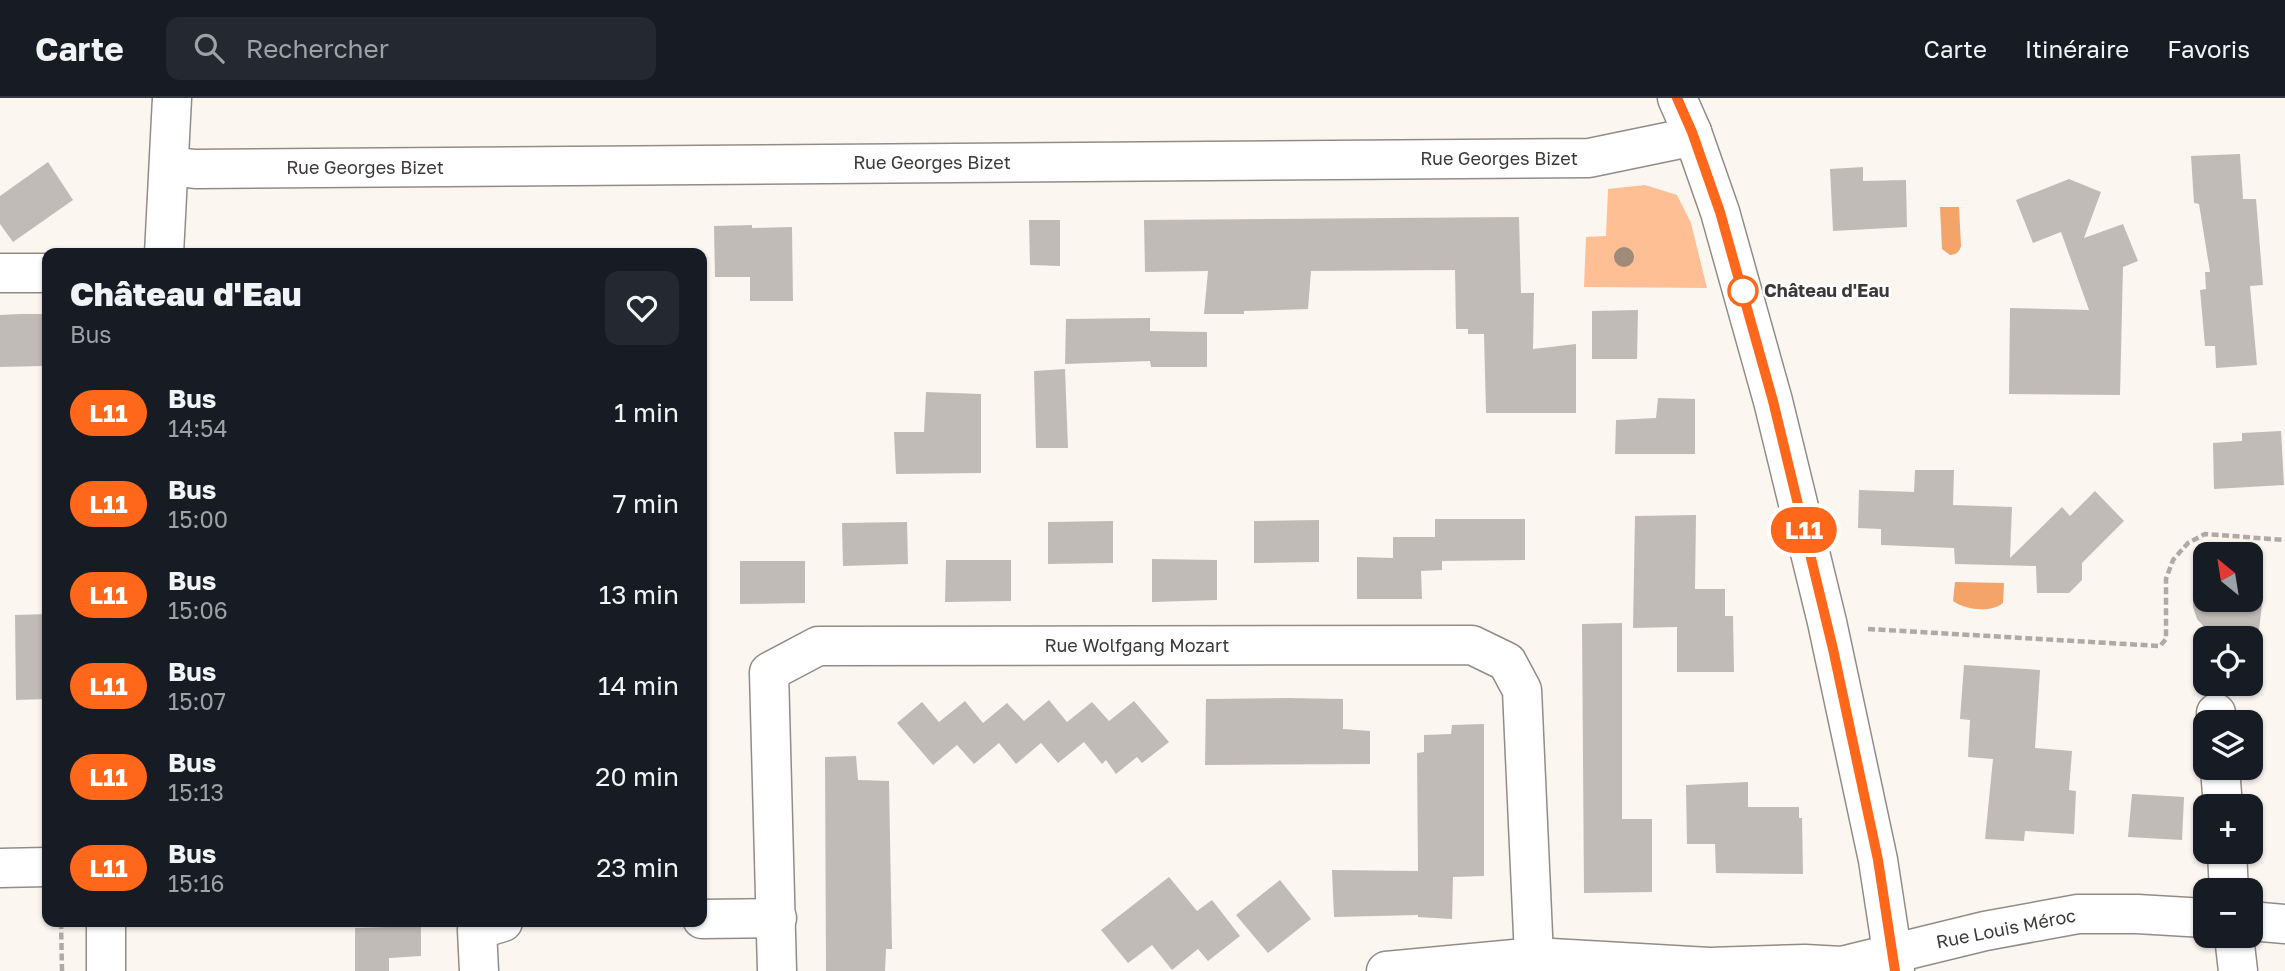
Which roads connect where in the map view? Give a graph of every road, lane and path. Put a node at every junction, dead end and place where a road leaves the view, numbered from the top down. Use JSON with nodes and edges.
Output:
{"nodes":[{"id":1,"x":172,"y":98,"type":"edge"},
{"id":2,"x":1677,"y":98,"type":"edge"},
{"id":3,"x":1692,"y":132,"type":"junction"},
{"id":4,"x":169,"y":166,"type":"junction"},
{"id":5,"x":164,"y":248,"type":"edge"},
{"id":6,"x":0,"y":273,"type":"edge"},
{"id":7,"x":42,"y":273,"type":"edge"},
{"id":8,"x":2285,"y":540,"type":"edge"},
{"id":9,"x":1860,"y":629,"type":"dead end"},
{"id":10,"x":42,"y":867,"type":"edge"},
{"id":11,"x":0,"y":868,"type":"edge"},
{"id":12,"x":2193,"y":917,"type":"edge"},
{"id":13,"x":777,"y":918,"type":"junction"},
{"id":14,"x":707,"y":919,"type":"edge"},
{"id":15,"x":2263,"y":922,"type":"edge"},
{"id":16,"x":2285,"y":923,"type":"edge"},
{"id":17,"x":61,"y":927,"type":"edge"},
{"id":18,"x":106,"y":927,"type":"edge"},
{"id":19,"x":487,"y":927,"type":"edge"},
{"id":20,"x":2235,"y":948,"type":"edge"},
{"id":21,"x":1534,"y":957,"type":"junction"},
{"id":22,"x":1894,"y":963,"type":"edge"},
{"id":23,"x":1709,"y":969,"type":"edge"},
{"id":24,"x":62,"y":971,"type":"edge"},
{"id":25,"x":106,"y":971,"type":"edge"},
{"id":26,"x":479,"y":971,"type":"edge"},
{"id":27,"x":777,"y":971,"type":"edge"},
{"id":28,"x":1386,"y":971,"type":"edge"},
{"id":29,"x":2238,"y":971,"type":"edge"}],
"edges":[{"from":1,"to":4,"type":"street"},
{"from":2,"to":3,"type":"street"},
{"from":3,"to":4,"type":"street","name":"Rue Georges Bizet"},
{"from":3,"to":22,"type":"street"},
{"from":4,"to":5,"type":"street"},
{"from":6,"to":7,"type":"street"},
{"from":8,"to":9,"type":"path"},
{"from":10,"to":11,"type":"street"},
{"from":12,"to":22,"type":"street","name":"Rue Louis Méroc"},
{"from":13,"to":14,"type":"street"},
{"from":13,"to":21,"type":"street","name":"Rue Wolfgang Mozart"},
{"from":13,"to":27,"type":"street","name":"Rue Wolfgang Mozart"},
{"from":15,"to":16,"type":"street"},
{"from":17,"to":24,"type":"path"},
{"from":18,"to":25,"type":"street"},
{"from":19,"to":26,"type":"street"},
{"from":20,"to":29,"type":"street"},
{"from":21,"to":23,"type":"street","name":"Rue Louis Méroc"},
{"from":21,"to":28,"type":"street","name":"Rue Louis Méroc"},
{"from":22,"to":23,"type":"street","name":"Rue Louis Méroc"}]}
